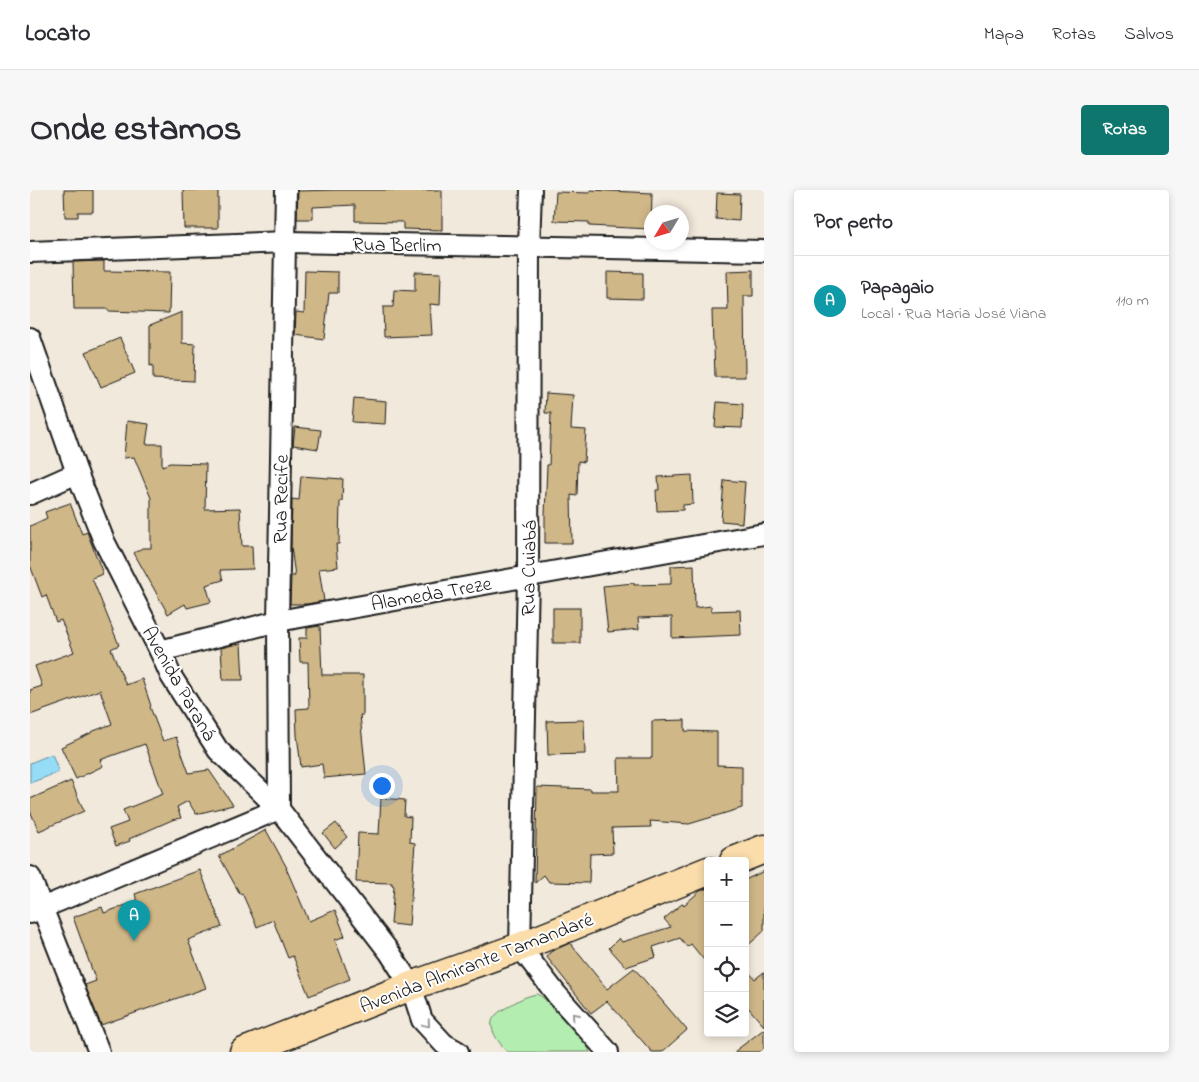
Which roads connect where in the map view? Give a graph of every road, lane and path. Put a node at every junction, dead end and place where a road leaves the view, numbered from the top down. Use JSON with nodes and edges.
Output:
{"nodes":[{"id":1,"x":286,"y":190,"type":"edge"},
{"id":2,"x":532,"y":190,"type":"edge"},
{"id":3,"x":286,"y":242,"type":"junction"},
{"id":4,"x":529,"y":246,"type":"junction"},
{"id":5,"x":764,"y":251,"type":"edge"},
{"id":6,"x":30,"y":252,"type":"edge"},
{"id":7,"x":30,"y":338,"type":"edge"},
{"id":8,"x":77,"y":473,"type":"junction"},
{"id":9,"x":30,"y":494,"type":"edge"},
{"id":10,"x":764,"y":534,"type":"edge"},
{"id":11,"x":528,"y":576,"type":"junction"},
{"id":12,"x":278,"y":621,"type":"junction"},
{"id":13,"x":160,"y":651,"type":"junction"},
{"id":14,"x":279,"y":809,"type":"junction"},
{"id":15,"x":764,"y":849,"type":"edge"},
{"id":16,"x":744,"y":857,"type":"edge"},
{"id":17,"x":704,"y":873,"type":"edge"},
{"id":18,"x":30,"y":877,"type":"edge"},
{"id":19,"x":36,"y":911,"type":"edge"},
{"id":20,"x":520,"y":947,"type":"junction"},
{"id":21,"x":411,"y":986,"type":"junction"},
{"id":22,"x":99,"y":1052,"type":"edge"},
{"id":23,"x":244,"y":1052,"type":"edge"},
{"id":24,"x":458,"y":1052,"type":"edge"},
{"id":25,"x":608,"y":1052,"type":"edge"}],
"edges":[{"from":1,"to":3,"type":"street","name":"Rua Recife"},
{"from":2,"to":4,"type":"street","name":"Rua Cuiabá"},
{"from":3,"to":4,"type":"street","name":"Rua Berlim"},
{"from":3,"to":6,"type":"street","name":"Rua Berlim"},
{"from":3,"to":12,"type":"street","name":"Rua Recife"},
{"from":4,"to":5,"type":"street","name":"Rua Berlim"},
{"from":4,"to":11,"type":"street","name":"Rua Cuiabá"},
{"from":7,"to":8,"type":"street","name":"Avenida Paraná"},
{"from":8,"to":9,"type":"street"},
{"from":8,"to":13,"type":"street","name":"Avenida Paraná"},
{"from":10,"to":11,"type":"street","name":"Alameda Treze"},
{"from":11,"to":12,"type":"street","name":"Alameda Treze"},
{"from":11,"to":20,"type":"street","name":"Rua Cuiabá"},
{"from":12,"to":13,"type":"street","name":"Alameda Treze"},
{"from":12,"to":14,"type":"street","name":"Rua Recife"},
{"from":13,"to":14,"type":"street","name":"Avenida Paraná"},
{"from":14,"to":19,"type":"street"},
{"from":14,"to":21,"type":"street","name":"Avenida Paraná"},
{"from":15,"to":16,"type":"highway"},
{"from":17,"to":20,"type":"highway","name":"Avenida Almirante Tamandaré"},
{"from":18,"to":19,"type":"street"},
{"from":19,"to":22,"type":"street"},
{"from":20,"to":21,"type":"highway","name":"Avenida Almirante Tamandaré"},
{"from":25,"to":20,"type":"street","one_way":true},
{"from":21,"to":23,"type":"highway","name":"Avenida Almirante Tamandaré"},
{"from":21,"to":24,"type":"street","name":"Avenida Paraná","one_way":true}]}
